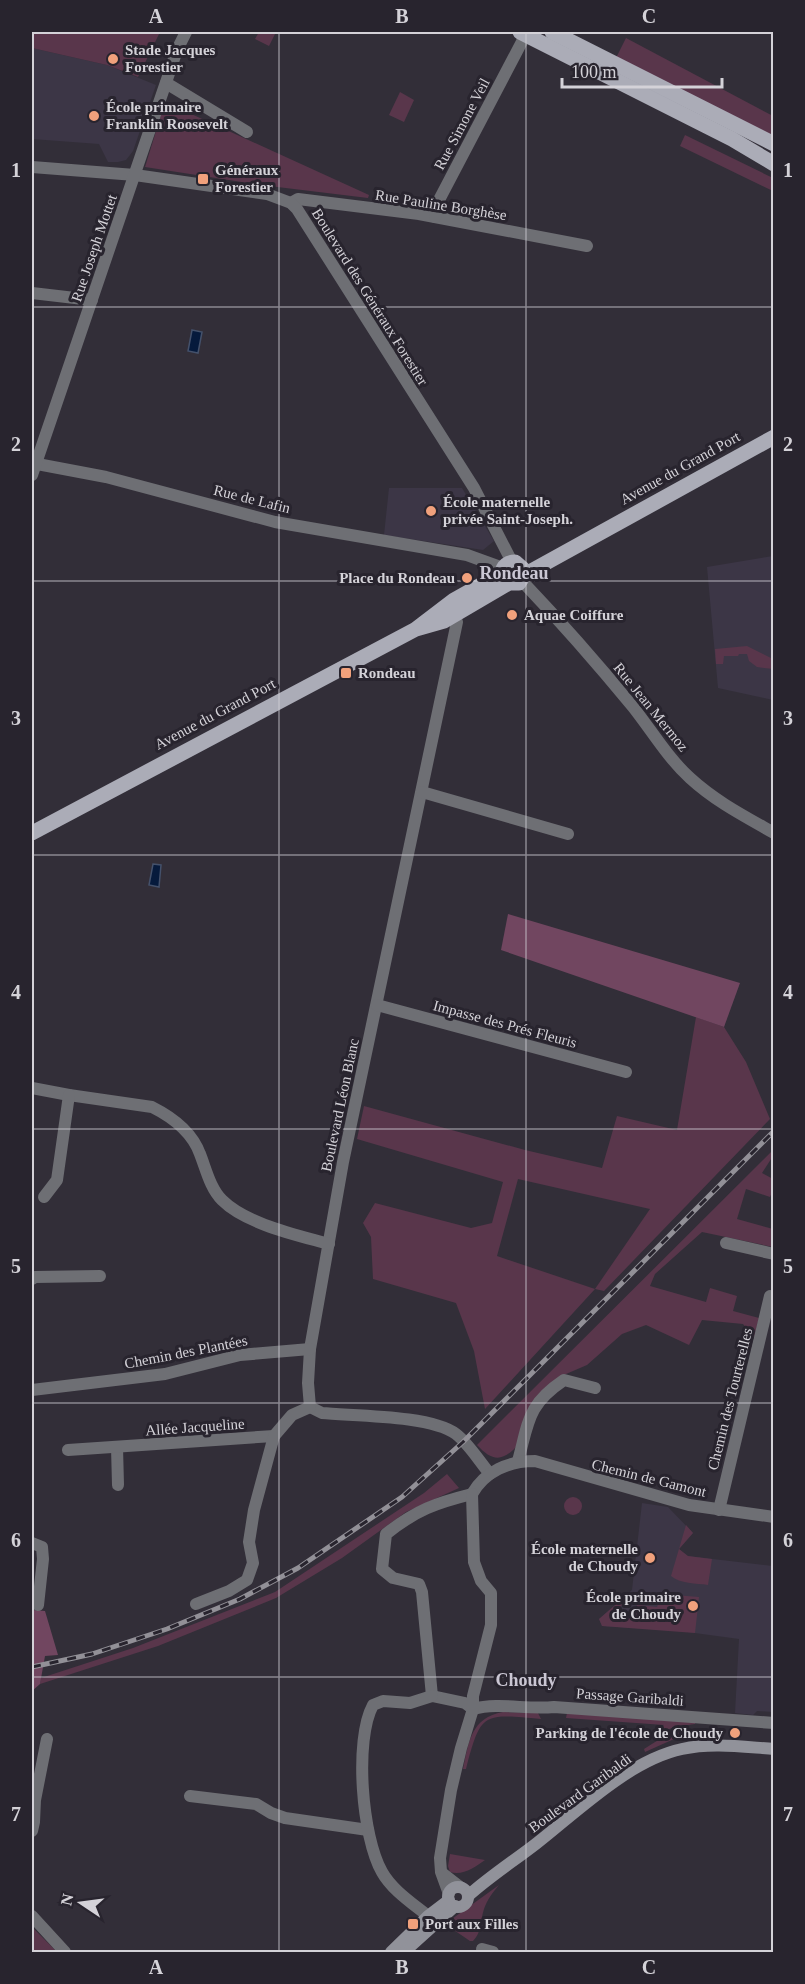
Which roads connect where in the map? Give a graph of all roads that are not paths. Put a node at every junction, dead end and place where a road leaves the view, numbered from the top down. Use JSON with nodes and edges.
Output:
{"nodes":[{"id":1,"x":186,"y":32,"type":"edge"},
{"id":2,"x":552,"y":32,"type":"edge"},
{"id":3,"x":522,"y":37,"type":"edge"},
{"id":4,"x":166,"y":83,"type":"junction"},
{"id":5,"x":247,"y":132,"type":"dead end"},
{"id":6,"x":732,"y":140,"type":"junction"},
{"id":7,"x":774,"y":144,"type":"edge"},
{"id":8,"x":774,"y":159,"type":"edge"},
{"id":9,"x":774,"y":164,"type":"edge"},
{"id":10,"x":32,"y":167,"type":"edge"},
{"id":11,"x":135,"y":175,"type":"junction"},
{"id":12,"x":291,"y":203,"type":"junction"},
{"id":13,"x":435,"y":217,"type":"junction"},
{"id":14,"x":587,"y":246,"type":"dead end"},
{"id":15,"x":32,"y":293,"type":"edge"},
{"id":16,"x":92,"y":300,"type":"junction"},
{"id":17,"x":774,"y":437,"type":"edge"},
{"id":18,"x":33,"y":467,"type":"edge"},
{"id":19,"x":512,"y":572,"type":"junction"},
{"id":20,"x":454,"y":608,"type":"junction"},
{"id":21,"x":422,"y":792,"type":"junction"},
{"id":22,"x":32,"y":833,"type":"edge"},
{"id":23,"x":774,"y":833,"type":"edge"},
{"id":24,"x":568,"y":834,"type":"dead end"},
{"id":25,"x":377,"y":1005,"type":"junction"},
{"id":26,"x":626,"y":1072,"type":"dead end"},
{"id":27,"x":32,"y":1088,"type":"edge"},
{"id":28,"x":69,"y":1095,"type":"junction"},
{"id":29,"x":44,"y":1197,"type":"dead end"},
{"id":30,"x":726,"y":1243,"type":"dead end"},
{"id":31,"x":329,"y":1244,"type":"junction"},
{"id":32,"x":774,"y":1254,"type":"edge"},
{"id":33,"x":100,"y":1275,"type":"dead end"},
{"id":34,"x":32,"y":1279,"type":"edge"},
{"id":35,"x":770,"y":1296,"type":"dead end"},
{"id":36,"x":310,"y":1349,"type":"junction"},
{"id":37,"x":32,"y":1384,"type":"edge"},
{"id":38,"x":595,"y":1388,"type":"dead end"},
{"id":39,"x":32,"y":1390,"type":"edge"},
{"id":40,"x":310,"y":1407,"type":"junction"},
{"id":41,"x":274,"y":1436,"type":"junction"},
{"id":42,"x":117,"y":1447,"type":"junction"},
{"id":43,"x":68,"y":1450,"type":"dead end"},
{"id":44,"x":518,"y":1461,"type":"junction"},
{"id":45,"x":490,"y":1474,"type":"junction"},
{"id":46,"x":117,"y":1485,"type":"dead end"},
{"id":47,"x":472,"y":1494,"type":"junction"},
{"id":48,"x":718,"y":1510,"type":"junction"},
{"id":49,"x":774,"y":1517,"type":"edge"},
{"id":50,"x":32,"y":1543,"type":"edge"},
{"id":51,"x":196,"y":1604,"type":"dead end"},
{"id":52,"x":38,"y":1605,"type":"dead end"},
{"id":53,"x":432,"y":1696,"type":"junction"},
{"id":54,"x":473,"y":1709,"type":"junction"},
{"id":55,"x":774,"y":1723,"type":"edge"},
{"id":56,"x":47,"y":1739,"type":"dead end"},
{"id":57,"x":774,"y":1749,"type":"edge"},
{"id":58,"x":190,"y":1796,"type":"dead end"},
{"id":59,"x":368,"y":1830,"type":"junction"},
{"id":60,"x":32,"y":1831,"type":"edge"},
{"id":61,"x":457,"y":1895,"type":"junction"},
{"id":62,"x":32,"y":1916,"type":"edge"},
{"id":63,"x":428,"y":1916,"type":"junction"},
{"id":64,"x":406,"y":1946,"type":"edge"},
{"id":65,"x":65,"y":1953,"type":"edge"},
{"id":66,"x":391,"y":1953,"type":"edge"}],
"edges":[{"from":1,"to":4,"type":"street","name":"Rue Joseph Mottet"},
{"from":2,"to":7,"type":"main road"},
{"from":3,"to":6,"type":"main road"},
{"from":3,"to":13,"type":"street","name":"Rue Simone Veil"},
{"from":4,"to":5,"type":"street"},
{"from":4,"to":11,"type":"street","name":"Rue Joseph Mottet"},
{"from":6,"to":8,"type":"main road"},
{"from":6,"to":9,"type":"main road"},
{"from":10,"to":11,"type":"street","name":"Boulevard des Généraux Forestier"},
{"from":11,"to":12,"type":"street","name":"Boulevard des Généraux Forestier"},
{"from":11,"to":16,"type":"street","name":"Rue Joseph Mottet"},
{"from":12,"to":13,"type":"street","name":"Rue Pauline Borghèse"},
{"from":12,"to":19,"type":"street","name":"Boulevard des Généraux Forestier"},
{"from":13,"to":14,"type":"street","name":"Rue Pauline Borghèse"},
{"from":15,"to":16,"type":"street"},
{"from":16,"to":18,"type":"street","name":"Rue Joseph Mottet"},
{"from":17,"to":19,"type":"main road","name":"Avenue du Grand Port"},
{"from":18,"to":19,"type":"street","name":"Rue de Lafin"},
{"from":19,"to":20,"type":"main road"},
{"from":19,"to":23,"type":"street","name":"Rue Jean Mermoz"},
{"from":20,"to":21,"type":"street","name":"Boulevard Léon Blanc"},
{"from":20,"to":22,"type":"main road","name":"Avenue du Grand Port"},
{"from":21,"to":24,"type":"street"},
{"from":21,"to":25,"type":"street","name":"Boulevard Léon Blanc"},
{"from":25,"to":26,"type":"street","name":"Impasse des Prés Fleuris"},
{"from":25,"to":31,"type":"street","name":"Boulevard Léon Blanc"},
{"from":27,"to":28,"type":"street"},
{"from":28,"to":29,"type":"street"},
{"from":28,"to":31,"type":"street"},
{"from":30,"to":32,"type":"street"},
{"from":31,"to":36,"type":"street","name":"Boulevard Léon Blanc"},
{"from":33,"to":34,"type":"street"},
{"from":35,"to":48,"type":"street","name":"Chemin des Tourterelles"},
{"from":36,"to":39,"type":"street","name":"Chemin des Plantées"},
{"from":36,"to":40,"type":"street","name":"Boulevard Léon Blanc"},
{"from":37,"to":39,"type":"street"},
{"from":38,"to":44,"type":"street"},
{"from":40,"to":41,"type":"street"},
{"from":40,"to":45,"type":"street"},
{"from":41,"to":42,"type":"street","name":"Allée Jacqueline"},
{"from":41,"to":51,"type":"street"},
{"from":42,"to":43,"type":"street","name":"Allée Jacqueline"},
{"from":42,"to":46,"type":"street"},
{"from":44,"to":45,"type":"street"},
{"from":44,"to":48,"type":"street","name":"Chemin de Gamont"},
{"from":45,"to":47,"type":"street"},
{"from":47,"to":53,"type":"street"},
{"from":47,"to":54,"type":"street"},
{"from":48,"to":49,"type":"street","name":"Chemin de Gamont"},
{"from":50,"to":52,"type":"street"},
{"from":53,"to":54,"type":"street"},
{"from":53,"to":59,"type":"street"},
{"from":54,"to":55,"type":"street","name":"Passage Garibaldi"},
{"from":54,"to":61,"type":"street"},
{"from":56,"to":60,"type":"street"},
{"from":57,"to":61,"type":"main road","name":"Boulevard Garibaldi"},
{"from":58,"to":59,"type":"street"},
{"from":59,"to":63,"type":"street"},
{"from":61,"to":63,"type":"main road","name":"Boulevard Garibaldi"},
{"from":61,"to":64,"type":"main road","name":"Boulevard Garibaldi"},
{"from":62,"to":65,"type":"street"},
{"from":63,"to":64,"type":"main road","name":"Boulevard Garibaldi"},
{"from":64,"to":66,"type":"main road","name":"Boulevard Garibaldi"}]}
